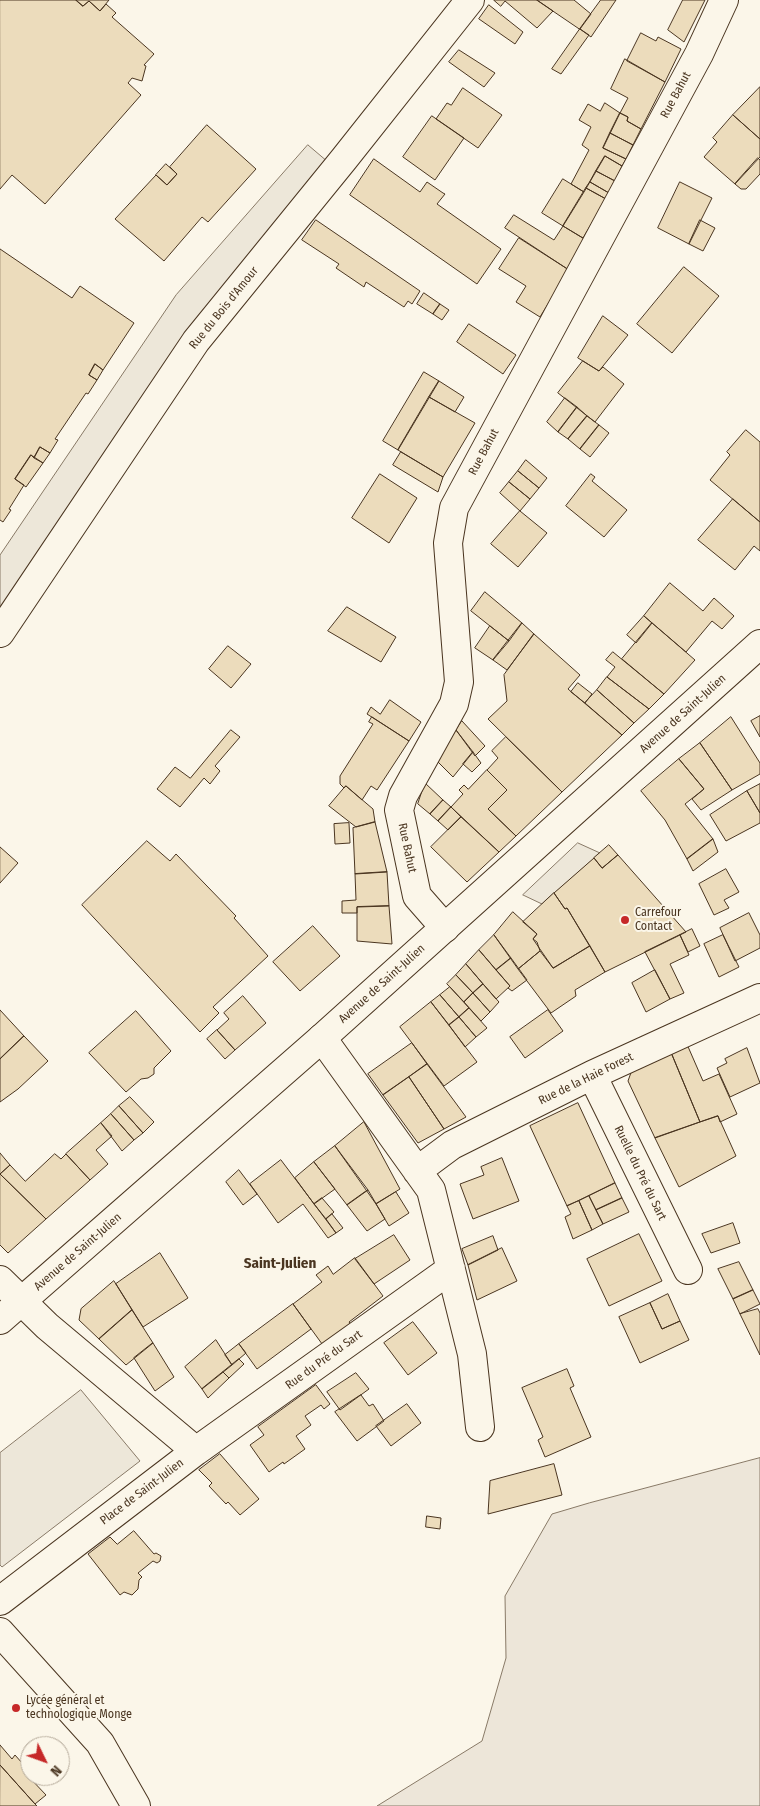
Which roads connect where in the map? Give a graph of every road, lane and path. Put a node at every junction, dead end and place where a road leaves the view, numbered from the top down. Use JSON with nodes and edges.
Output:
{"nodes":[{"id":1,"x":470,"y":0,"type":"edge"},
{"id":2,"x":724,"y":0,"type":"edge"},
{"id":3,"x":0,"y":633,"type":"edge"},
{"id":4,"x":760,"y":644,"type":"edge"},
{"id":5,"x":445,"y":928,"type":"junction"},
{"id":6,"x":760,"y":998,"type":"edge"},
{"id":7,"x":322,"y":1038,"type":"junction"},
{"id":8,"x":592,"y":1075,"type":"junction"},
{"id":9,"x":417,"y":1171,"type":"junction"},
{"id":10,"x":451,"y":1269,"type":"junction"},
{"id":11,"x":688,"y":1270,"type":"dead end"},
{"id":12,"x":0,"y":1280,"type":"edge"},
{"id":13,"x":22,"y":1300,"type":"junction"},
{"id":14,"x":0,"y":1320,"type":"edge"},
{"id":15,"x":480,"y":1427,"type":"dead end"},
{"id":16,"x":196,"y":1451,"type":"junction"},
{"id":17,"x":0,"y":1601,"type":"edge"},
{"id":18,"x":0,"y":1632,"type":"edge"},
{"id":19,"x":136,"y":1806,"type":"edge"}],
"edges":[{"from":1,"to":3,"type":"street","name":"Rue du Bois d'Amour"},
{"from":2,"to":5,"type":"street","name":"Rue Bahut"},
{"from":4,"to":5,"type":"street","name":"Avenue de Saint-Julien"},
{"from":5,"to":7,"type":"street","name":"Avenue de Saint-Julien"},
{"from":6,"to":8,"type":"street","name":"Rue de la Haie Forest"},
{"from":7,"to":9,"type":"street"},
{"from":7,"to":13,"type":"street","name":"Avenue de Saint-Julien"},
{"from":8,"to":9,"type":"street","name":"Rue de la Haie Forest"},
{"from":8,"to":11,"type":"street","name":"Ruelle du Pré du Sart"},
{"from":9,"to":10,"type":"street"},
{"from":10,"to":15,"type":"street"},
{"from":10,"to":16,"type":"street","name":"Rue du Pré du Sart"},
{"from":12,"to":13,"type":"street","name":"Place de Saint-Julien"},
{"from":13,"to":14,"type":"street","name":"Avenue de Saint-Julien"},
{"from":13,"to":16,"type":"street","name":"Place de Saint-Julien"},
{"from":16,"to":17,"type":"street","name":"Place de Saint-Julien"},
{"from":18,"to":19,"type":"street"}]}
